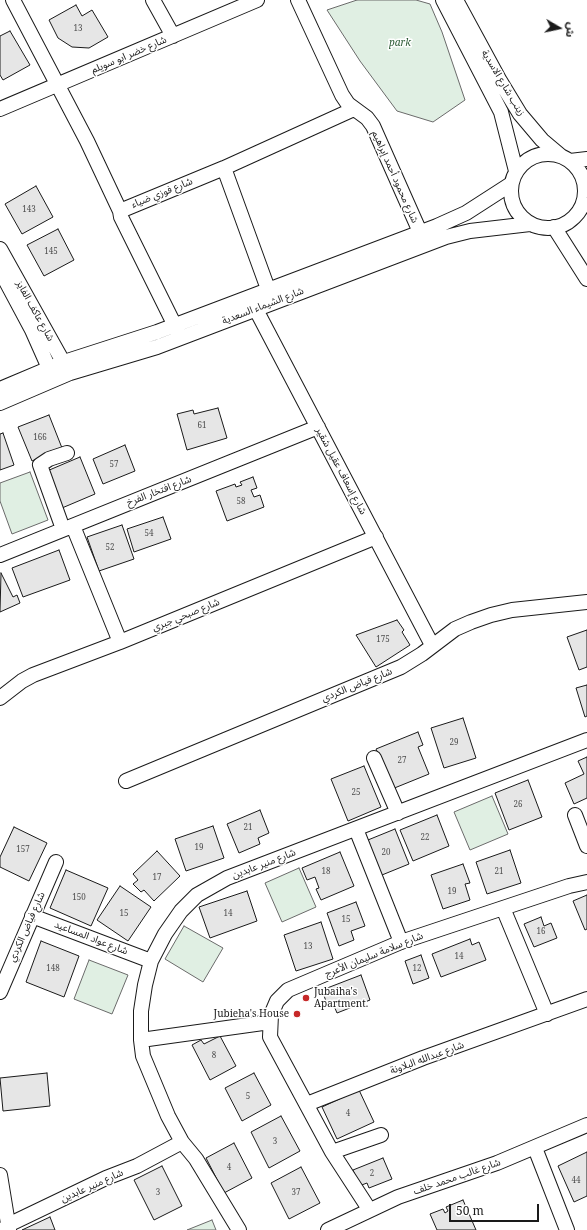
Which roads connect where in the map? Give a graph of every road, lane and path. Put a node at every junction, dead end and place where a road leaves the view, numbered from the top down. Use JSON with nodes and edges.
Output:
{"nodes":[{"id":1,"x":13,"y":0,"type":"edge"},
{"id":2,"x":153,"y":0,"type":"edge"},
{"id":3,"x":257,"y":0,"type":"edge"},
{"id":4,"x":298,"y":0,"type":"edge"},
{"id":5,"x":443,"y":0,"type":"edge"},
{"id":6,"x":456,"y":0,"type":"edge"},
{"id":7,"x":173,"y":36,"type":"junction"},
{"id":8,"x":58,"y":84,"type":"junction"},
{"id":9,"x":0,"y":109,"type":"edge"},
{"id":10,"x":354,"y":109,"type":"junction"},
{"id":11,"x":566,"y":159,"type":"junction"},
{"id":12,"x":587,"y":159,"type":"edge"},
{"id":13,"x":224,"y":168,"type":"junction"},
{"id":14,"x":516,"y":171,"type":"junction"},
{"id":15,"x":512,"y":184,"type":"junction"},
{"id":16,"x":585,"y":203,"type":"edge"},
{"id":17,"x":120,"y":211,"type":"junction"},
{"id":18,"x":530,"y":224,"type":"junction"},
{"id":19,"x":554,"y":227,"type":"junction"},
{"id":20,"x":420,"y":232,"type":"junction"},
{"id":21,"x":0,"y":249,"type":"edge"},
{"id":22,"x":0,"y":270,"type":"edge"},
{"id":23,"x":587,"y":280,"type":"edge"},
{"id":24,"x":268,"y":290,"type":"junction"},
{"id":25,"x":249,"y":296,"type":"junction"},
{"id":26,"x":255,"y":310,"type":"junction"},
{"id":27,"x":178,"y":331,"type":"junction"},
{"id":28,"x":67,"y":368,"type":"junction"},
{"id":29,"x":51,"y":374,"type":"junction"},
{"id":30,"x":0,"y":389,"type":"edge"},
{"id":31,"x":0,"y":403,"type":"edge"},
{"id":32,"x":318,"y":427,"type":"junction"},
{"id":33,"x":67,"y":453,"type":"dead end"},
{"id":34,"x":68,"y":528,"type":"junction"},
{"id":35,"x":376,"y":537,"type":"junction"},
{"id":36,"x":0,"y":555,"type":"edge"},
{"id":37,"x":587,"y":602,"type":"edge"},
{"id":38,"x":120,"y":642,"type":"junction"},
{"id":39,"x":432,"y":645,"type":"junction"},
{"id":40,"x":0,"y":698,"type":"edge"},
{"id":41,"x":587,"y":740,"type":"edge"},
{"id":42,"x":374,"y":758,"type":"dead end"},
{"id":43,"x":126,"y":781,"type":"dead end"},
{"id":44,"x":398,"y":813,"type":"junction"},
{"id":45,"x":576,"y":815,"type":"dead end"},
{"id":46,"x":356,"y":829,"type":"junction"},
{"id":47,"x":587,"y":846,"type":"edge"},
{"id":48,"x":56,"y":862,"type":"dead end"},
{"id":49,"x":587,"y":882,"type":"edge"},
{"id":50,"x":503,"y":908,"type":"junction"},
{"id":51,"x":32,"y":916,"type":"junction"},
{"id":52,"x":401,"y":942,"type":"junction"},
{"id":53,"x":150,"y":961,"type":"junction"},
{"id":54,"x":0,"y":992,"type":"edge"},
{"id":55,"x":587,"y":999,"type":"edge"},
{"id":56,"x":547,"y":1014,"type":"junction"},
{"id":57,"x":270,"y":1022,"type":"junction"},
{"id":58,"x":141,"y":1040,"type":"junction"},
{"id":59,"x":307,"y":1104,"type":"junction"},
{"id":60,"x":587,"y":1125,"type":"edge"},
{"id":61,"x":382,"y":1135,"type":"dead end"},
{"id":62,"x":182,"y":1142,"type":"junction"},
{"id":63,"x":535,"y":1148,"type":"junction"},
{"id":64,"x":332,"y":1152,"type":"junction"},
{"id":65,"x":0,"y":1175,"type":"edge"},
{"id":66,"x":369,"y":1209,"type":"junction"},
{"id":67,"x":7,"y":1228,"type":"edge"},
{"id":68,"x":239,"y":1230,"type":"edge"},
{"id":69,"x":328,"y":1230,"type":"edge"},
{"id":70,"x":567,"y":1230,"type":"edge"}],
"edges":[{"from":1,"to":8,"type":"street","name":"شارع فوزي ضياء"},
{"from":2,"to":7,"type":"street"},
{"from":3,"to":7,"type":"street","name":"شارع خضر ابو سويلم"},
{"from":4,"to":10,"type":"street","name":"شارع محمود أحمد إبراهيم"},
{"from":5,"to":14,"type":"street","name":"زينب شارع الاسدية"},
{"from":6,"to":11,"type":"street","name":"زينب شارع الاسدية"},
{"from":7,"to":8,"type":"street","name":"شارع خضر ابو سويلم"},
{"from":8,"to":9,"type":"street","name":"شارع خضر ابو سويلم"},
{"from":8,"to":17,"type":"street","name":"شارع فوزي ضياء"},
{"from":10,"to":13,"type":"street","name":"شارع فوزي ضياء"},
{"from":10,"to":20,"type":"street","name":"شارع محمود أحمد إبراهيم"},
{"from":11,"to":12,"type":"street"},
{"from":11,"to":14,"type":"street"},
{"from":11,"to":16,"type":"street"},
{"from":13,"to":17,"type":"street","name":"شارع فوزي ضياء"},
{"from":13,"to":24,"type":"street"},
{"from":14,"to":15,"type":"street"},
{"from":15,"to":18,"type":"street"},
{"from":15,"to":20,"type":"street","name":"شارع الشيماء السعدية"},
{"from":16,"to":19,"type":"street"},
{"from":17,"to":27,"type":"street"},
{"from":18,"to":19,"type":"street"},
{"from":18,"to":26,"type":"street","name":"شارع الشيماء السعدية"},
{"from":19,"to":23,"type":"street"},
{"from":20,"to":24,"type":"street","name":"شارع الشيماء السعدية"},
{"from":21,"to":28,"type":"street","name":"شارع عاكف الفايز"},
{"from":22,"to":29,"type":"street","name":"شارع عاكف الفايز"},
{"from":24,"to":25,"type":"street","name":"شارع الشيماء السعدية"},
{"from":25,"to":26,"type":"street","name":"شارع إسعاف عقيل شقير"},
{"from":25,"to":27,"type":"street","name":"شارع الشيماء السعدية"},
{"from":26,"to":27,"type":"street","name":"شارع الشيماء السعدية"},
{"from":26,"to":32,"type":"street","name":"شارع إسعاف عقيل شقير"},
{"from":27,"to":28,"type":"street","name":"شارع الشيماء السعدية"},
{"from":28,"to":29,"type":"street","name":"شارع الشيماء السعدية"},
{"from":29,"to":30,"type":"street","name":"شارع الشيماء السعدية"},
{"from":29,"to":31,"type":"street","name":"شارع الشيماء السعدية"},
{"from":32,"to":34,"type":"street","name":"شارع افتخار الفرخ"},
{"from":32,"to":35,"type":"street","name":"شارع إسعاف عقيل شقير"},
{"from":33,"to":34,"type":"street"},
{"from":34,"to":36,"type":"street","name":"شارع افتخار الفرخ"},
{"from":34,"to":38,"type":"street"},
{"from":35,"to":38,"type":"street","name":"شارع صبحي جبري"},
{"from":35,"to":39,"type":"street","name":"شارع إسعاف عقيل شقير"},
{"from":37,"to":39,"type":"street","name":"شارع فياض الكردي"},
{"from":38,"to":40,"type":"street","name":"شارع صبحي جبري"},
{"from":39,"to":43,"type":"street","name":"شارع فياض الكردي"},
{"from":41,"to":44,"type":"street","name":"شارع منير عابدين"},
{"from":42,"to":44,"type":"street"},
{"from":44,"to":46,"type":"street","name":"شارع منير عابدين"},
{"from":45,"to":47,"type":"street"},
{"from":46,"to":52,"type":"street"},
{"from":46,"to":53,"type":"street","name":"شارع منير عابدين"},
{"from":48,"to":51,"type":"street","name":"شارع فياض الكردي"},
{"from":49,"to":50,"type":"street","name":"شارع سلامة سليمان الأعرج"},
{"from":50,"to":52,"type":"street","name":"شارع سلامة سليمان الأعرج"},
{"from":50,"to":56,"type":"street"},
{"from":51,"to":53,"type":"street","name":"شارع عواد المساعيد"},
{"from":51,"to":54,"type":"street","name":"شارع فياض الكردي"},
{"from":52,"to":57,"type":"street","name":"شارع سلامة سليمان الأعرج"},
{"from":53,"to":58,"type":"street","name":"شارع منير عابدين"},
{"from":55,"to":56,"type":"street","name":"شارع عبدالله البلاونة"},
{"from":56,"to":59,"type":"street","name":"شارع عبدالله البلاونة"},
{"from":57,"to":58,"type":"street"},
{"from":57,"to":59,"type":"street","name":"شارع سلامة سليمان الأعرج"},
{"from":58,"to":62,"type":"street","name":"شارع منير عابدين"},
{"from":59,"to":64,"type":"street","name":"شارع سلامة سليمان الأعرج"},
{"from":60,"to":63,"type":"street","name":"شارع غالب محمد خلف"},
{"from":61,"to":64,"type":"street"},
{"from":62,"to":67,"type":"street","name":"شارع منير عابدين"},
{"from":62,"to":68,"type":"street","name":"شارع منير عابدين"},
{"from":63,"to":66,"type":"street","name":"شارع غالب محمد خلف"},
{"from":63,"to":70,"type":"street"},
{"from":64,"to":66,"type":"street","name":"شارع سلامة سليمان الأعرج"},
{"from":65,"to":67,"type":"street"},
{"from":66,"to":69,"type":"street","name":"شارع غالب محمد خلف"}]}
